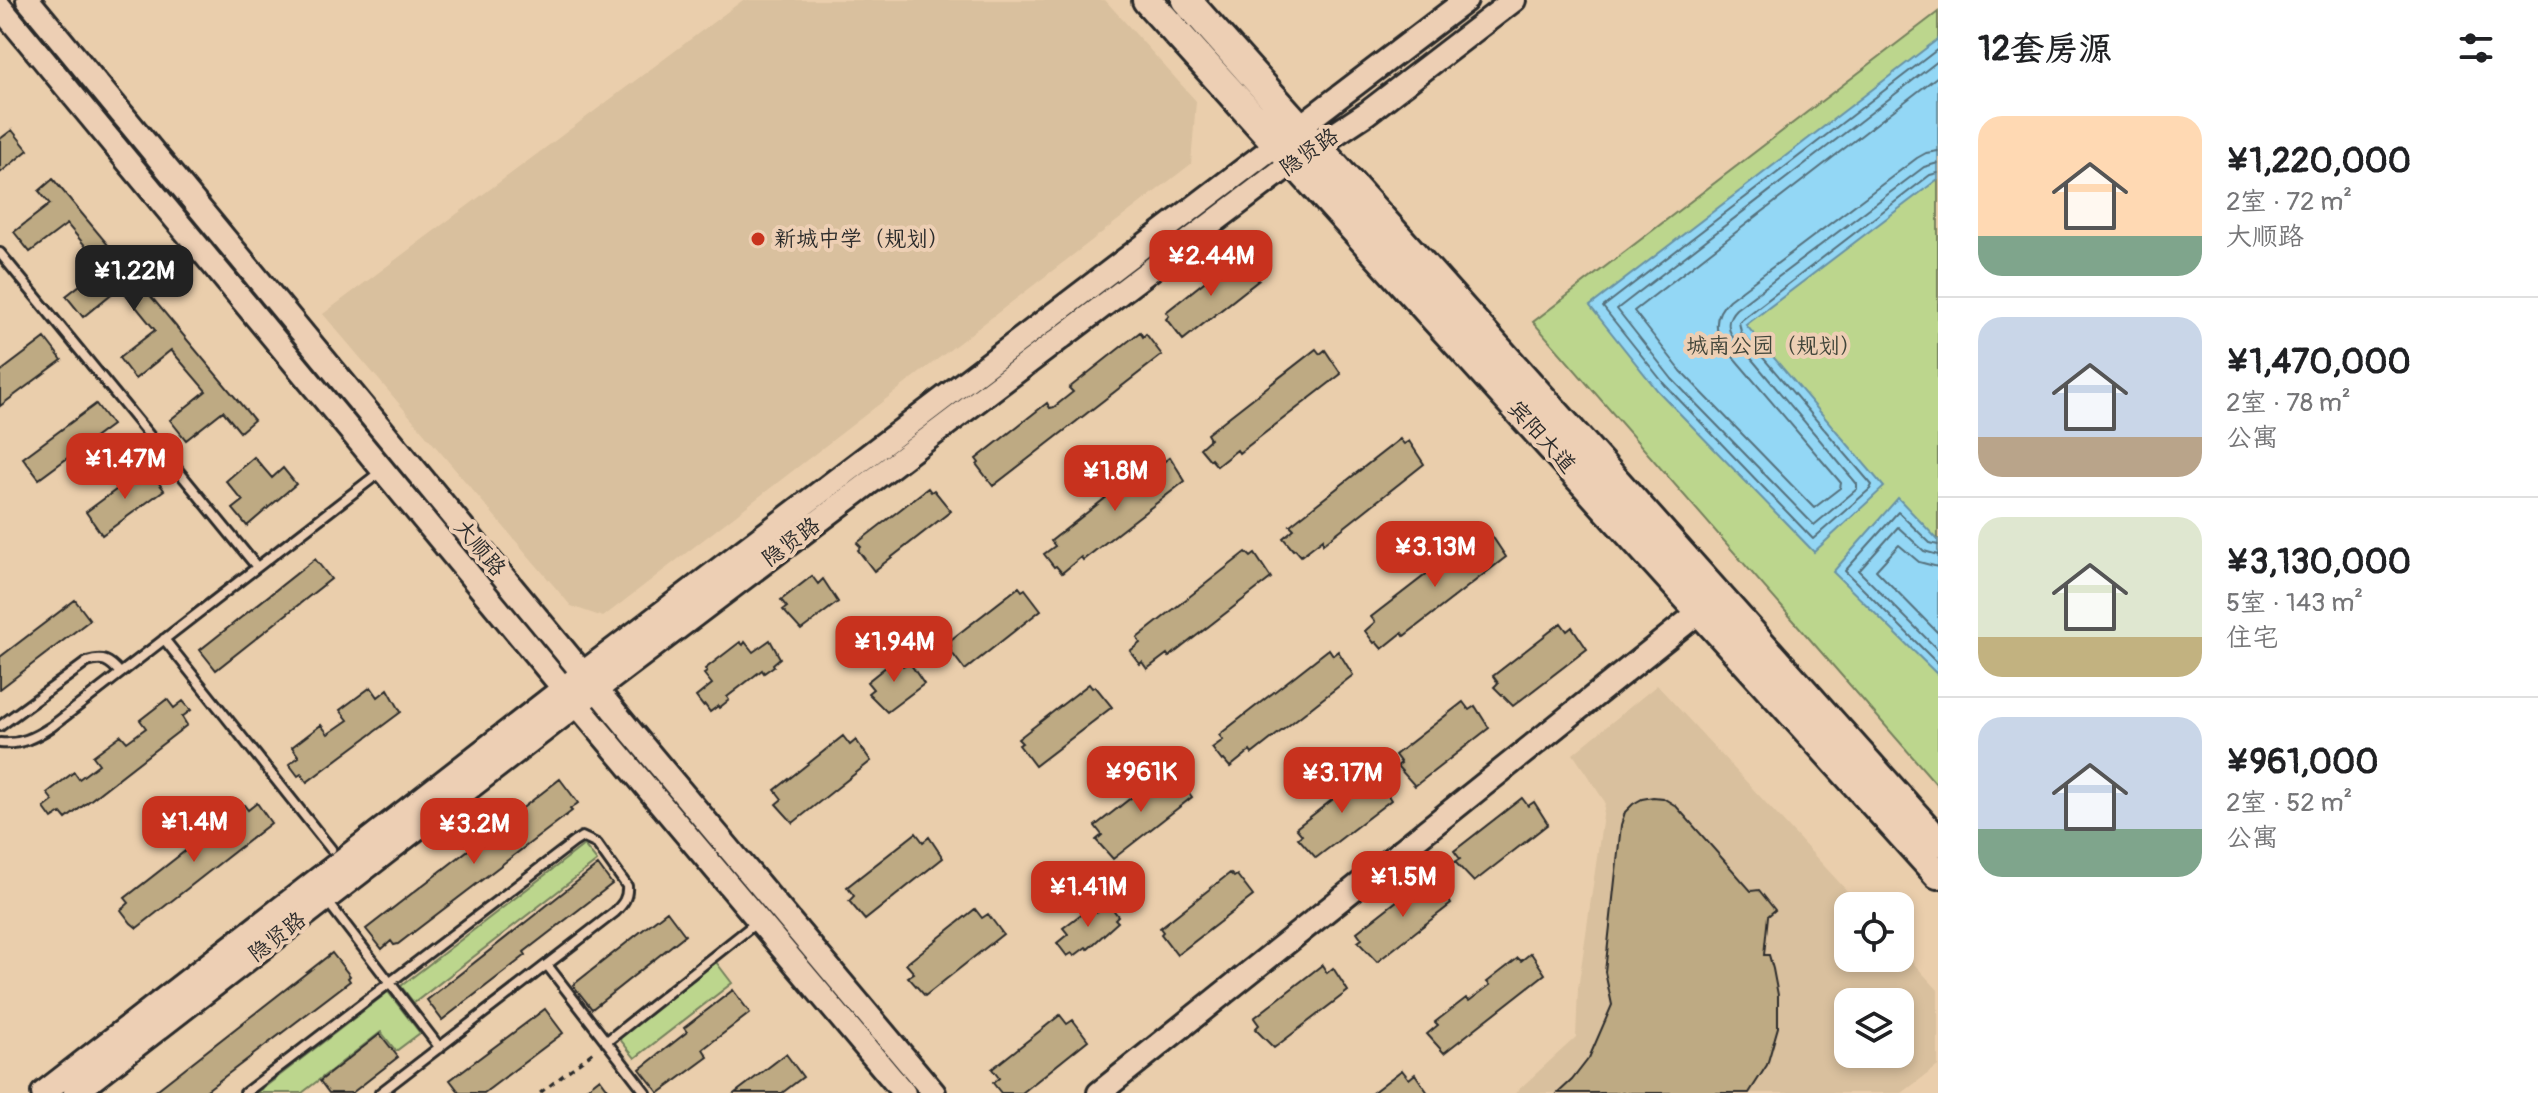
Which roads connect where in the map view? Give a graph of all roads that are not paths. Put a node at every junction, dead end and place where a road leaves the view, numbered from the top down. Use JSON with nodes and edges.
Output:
{"nodes":[{"id":1,"x":28,"y":0,"type":"edge"},
{"id":2,"x":1147,"y":0,"type":"edge"},
{"id":3,"x":1186,"y":0,"type":"edge"},
{"id":4,"x":1466,"y":0,"type":"edge"},
{"id":5,"x":1514,"y":0,"type":"edge"},
{"id":6,"x":0,"y":7,"type":"edge"},
{"id":7,"x":1308,"y":136,"type":"junction"},
{"id":8,"x":1285,"y":153,"type":"junction"},
{"id":9,"x":0,"y":253,"type":"edge"},
{"id":10,"x":375,"y":476,"type":"dead end"},
{"id":11,"x":257,"y":567,"type":"dead end"},
{"id":12,"x":1710,"y":604,"type":"junction"},
{"id":13,"x":164,"y":639,"type":"junction"},
{"id":14,"x":120,"y":673,"type":"junction"},
{"id":15,"x":590,"y":681,"type":"junction"},
{"id":16,"x":570,"y":696,"type":"junction"},
{"id":17,"x":0,"y":726,"type":"edge"},
{"id":18,"x":0,"y":743,"type":"edge"},
{"id":19,"x":1938,"y":842,"type":"edge"},
{"id":20,"x":331,"y":849,"type":"dead end"},
{"id":21,"x":1938,"y":874,"type":"edge"},
{"id":22,"x":328,"y":902,"type":"dead end"},
{"id":23,"x":752,"y":926,"type":"dead end"},
{"id":24,"x":547,"y":965,"type":"junction"},
{"id":25,"x":606,"y":1042,"type":"junction"},
{"id":26,"x":440,"y":1048,"type":"junction"},
{"id":27,"x":43,"y":1093,"type":"edge"},
{"id":28,"x":75,"y":1093,"type":"edge"},
{"id":29,"x":245,"y":1093,"type":"edge"},
{"id":30,"x":380,"y":1093,"type":"edge"},
{"id":31,"x":646,"y":1093,"type":"edge"},
{"id":32,"x":904,"y":1093,"type":"edge"},
{"id":33,"x":934,"y":1093,"type":"edge"},
{"id":34,"x":1099,"y":1093,"type":"edge"}],
"edges":[{"from":1,"to":15,"type":"street","name":"大顺路"},
{"from":2,"to":8,"type":"highway","name":"宾阳大道"},
{"from":3,"to":7,"type":"highway","name":"宾阳大道"},
{"from":4,"to":7,"type":"street","name":"隐贤路"},
{"from":5,"to":7,"type":"street","name":"隐贤路"},
{"from":6,"to":16,"type":"street","name":"大顺路"},
{"from":7,"to":8,"type":"street","name":"隐贤路"},
{"from":7,"to":12,"type":"highway","name":"宾阳大道"},
{"from":8,"to":12,"type":"highway","name":"宾阳大道"},
{"from":8,"to":15,"type":"street","name":"隐贤路"},
{"from":9,"to":11,"type":"lane"},
{"from":10,"to":13,"type":"lane"},
{"from":12,"to":19,"type":"highway","name":"宾阳大道"},
{"from":12,"to":21,"type":"highway","name":"宾阳大道"},
{"from":12,"to":34,"type":"street"},
{"from":13,"to":14,"type":"lane"},
{"from":13,"to":20,"type":"lane"},
{"from":14,"to":17,"type":"lane"},
{"from":14,"to":18,"type":"lane"},
{"from":15,"to":16,"type":"street","name":"隐贤路"},
{"from":15,"to":33,"type":"street","name":"大顺路"},
{"from":16,"to":27,"type":"street","name":"隐贤路"},
{"from":16,"to":28,"type":"street","name":"隐贤路"},
{"from":16,"to":32,"type":"street","name":"大顺路"},
{"from":22,"to":26,"type":"lane"},
{"from":23,"to":25,"type":"lane"},
{"from":24,"to":25,"type":"lane"},
{"from":24,"to":26,"type":"lane"},
{"from":24,"to":29,"type":"lane"},
{"from":25,"to":31,"type":"lane"},
{"from":26,"to":30,"type":"lane"}]}
